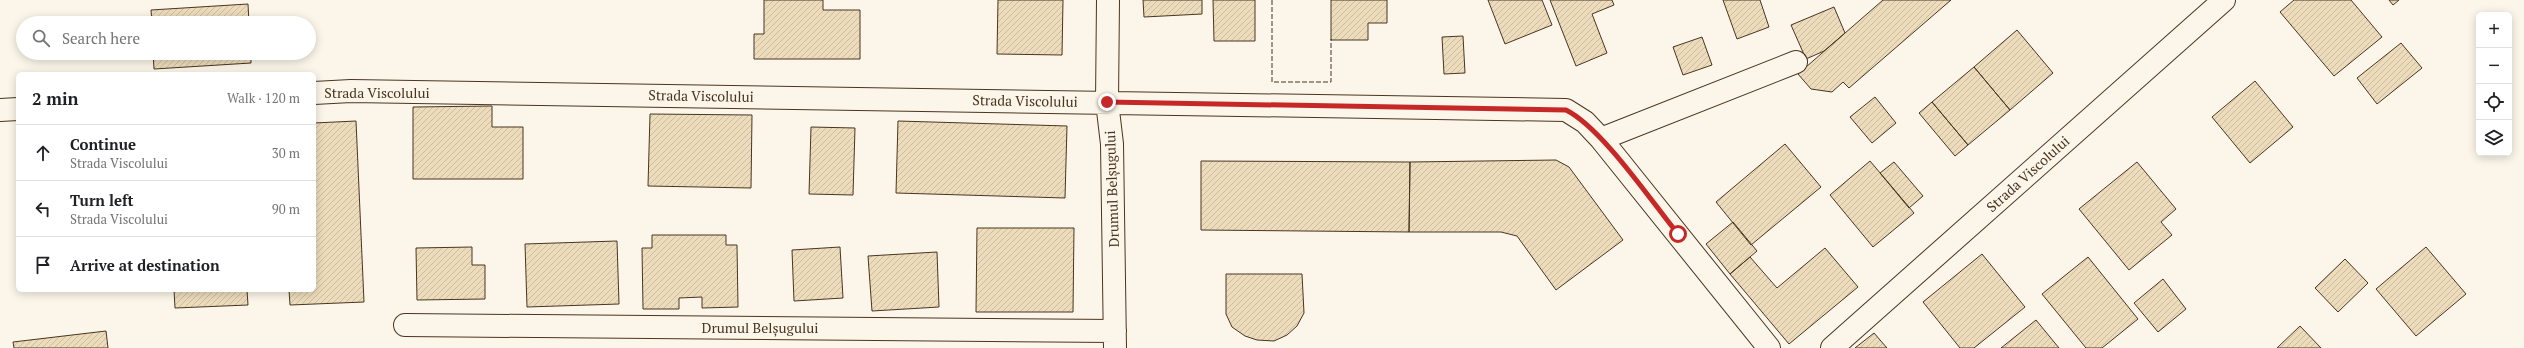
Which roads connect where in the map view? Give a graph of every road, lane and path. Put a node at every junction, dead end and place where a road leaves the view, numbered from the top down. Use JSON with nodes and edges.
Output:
{"nodes":[{"id":1,"x":1108,"y":0,"type":"edge"},
{"id":2,"x":2224,"y":0,"type":"edge"},
{"id":3,"x":1796,"y":62,"type":"dead end"},
{"id":4,"x":316,"y":93,"type":"edge"},
{"id":5,"x":1107,"y":102,"type":"junction"},
{"id":6,"x":0,"y":110,"type":"edge"},
{"id":7,"x":16,"y":110,"type":"edge"},
{"id":8,"x":1601,"y":139,"type":"junction"},
{"id":9,"x":405,"y":325,"type":"dead end"},
{"id":10,"x":1115,"y":340,"type":"edge"},
{"id":11,"x":1768,"y":348,"type":"edge"},
{"id":12,"x":1832,"y":348,"type":"edge"}],
"edges":[{"from":1,"to":5,"type":"street","name":"Drumul Belșugului"},
{"from":2,"to":12,"type":"street","name":"Strada Viscolului"},
{"from":3,"to":8,"type":"street"},
{"from":4,"to":5,"type":"street","name":"Strada Viscolului"},
{"from":5,"to":8,"type":"street","name":"Strada Viscolului"},
{"from":5,"to":10,"type":"street","name":"Drumul Belșugului"},
{"from":6,"to":7,"type":"street"},
{"from":8,"to":11,"type":"street","name":"Strada Viscolului"},
{"from":9,"to":10,"type":"street","name":"Drumul Belșugului"}]}
